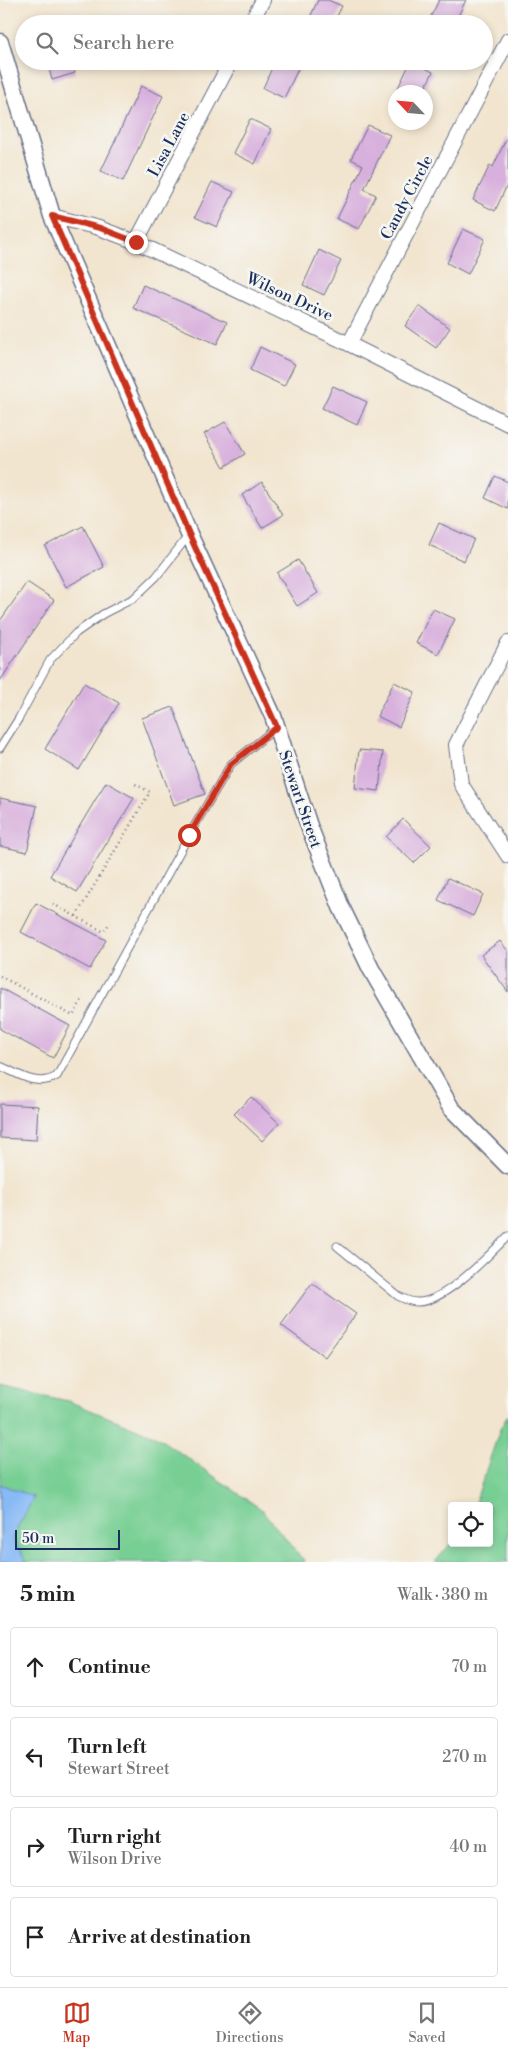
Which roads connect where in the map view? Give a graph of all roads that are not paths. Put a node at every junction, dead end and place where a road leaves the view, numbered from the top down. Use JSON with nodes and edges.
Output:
{"nodes":[{"id":1,"x":263,"y":0,"type":"edge"},
{"id":2,"x":255,"y":15,"type":"edge"},
{"id":3,"x":508,"y":40,"type":"edge"},
{"id":4,"x":0,"y":42,"type":"edge"},
{"id":5,"x":493,"y":69,"type":"edge"},
{"id":6,"x":226,"y":70,"type":"edge"},
{"id":7,"x":492,"y":70,"type":"edge"},
{"id":8,"x":52,"y":216,"type":"junction"},
{"id":9,"x":136,"y":242,"type":"junction"},
{"id":10,"x":349,"y":344,"type":"junction"},
{"id":11,"x":508,"y":424,"type":"edge"},
{"id":12,"x":189,"y":534,"type":"junction"},
{"id":13,"x":508,"y":643,"type":"edge"},
{"id":14,"x":277,"y":727,"type":"junction"},
{"id":15,"x":0,"y":748,"type":"edge"},
{"id":16,"x":508,"y":856,"type":"edge"},
{"id":17,"x":0,"y":1066,"type":"edge"},
{"id":18,"x":508,"y":1166,"type":"edge"},
{"id":19,"x":508,"y":1236,"type":"edge"},
{"id":20,"x":337,"y":1246,"type":"dead end"}],
"edges":[{"from":1,"to":2,"type":"street"},
{"from":3,"to":5,"type":"street","name":"Candy Circle"},
{"from":4,"to":8,"type":"street","name":"Stewart Street"},
{"from":6,"to":9,"type":"street","name":"Lisa Lane"},
{"from":7,"to":10,"type":"street","name":"Candy Circle"},
{"from":8,"to":9,"type":"street","name":"Wilson Drive"},
{"from":8,"to":12,"type":"street","name":"Stewart Street"},
{"from":9,"to":10,"type":"street","name":"Wilson Drive"},
{"from":10,"to":11,"type":"street","name":"Wilson Drive"},
{"from":12,"to":14,"type":"street","name":"Stewart Street"},
{"from":12,"to":15,"type":"lane"},
{"from":13,"to":16,"type":"street"},
{"from":14,"to":17,"type":"lane"},
{"from":14,"to":18,"type":"street","name":"Stewart Street"},
{"from":19,"to":20,"type":"lane"}]}
